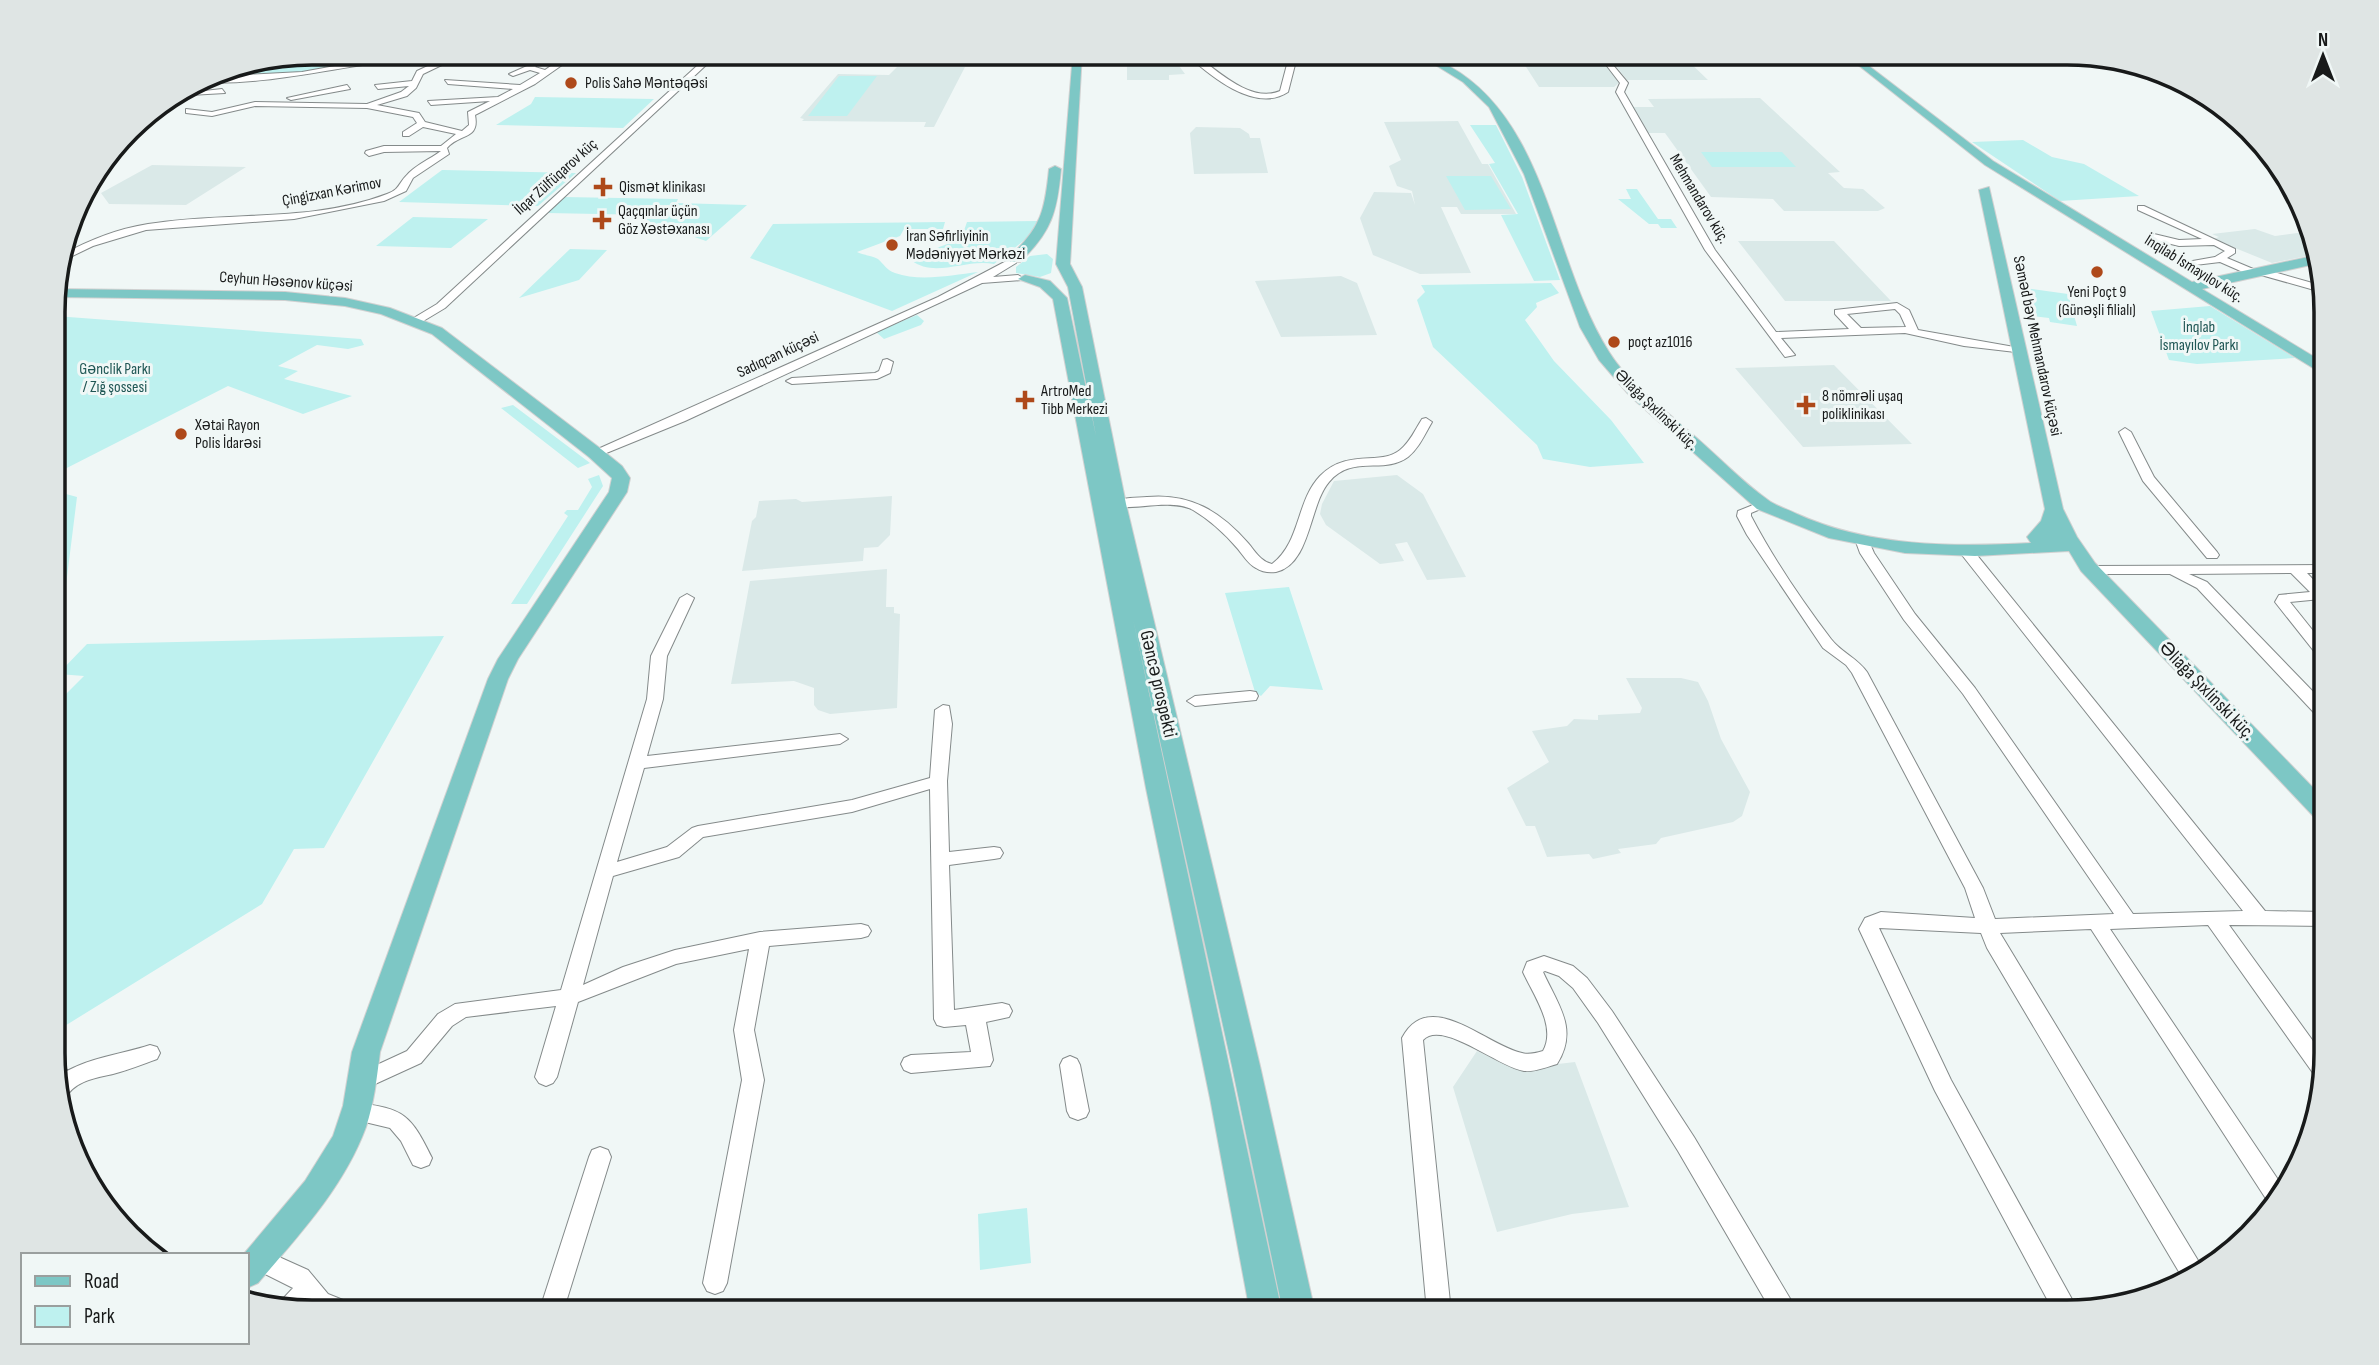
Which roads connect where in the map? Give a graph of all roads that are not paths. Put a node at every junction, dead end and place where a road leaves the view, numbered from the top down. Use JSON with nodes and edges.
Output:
{"nodes":[{"id":1,"x":354,"y":65,"type":"edge"},
{"id":2,"x":435,"y":65,"type":"edge"},
{"id":3,"x":533,"y":65,"type":"edge"},
{"id":4,"x":556,"y":65,"type":"edge"},
{"id":5,"x":701,"y":65,"type":"edge"},
{"id":6,"x":1065,"y":65,"type":"edge"},
{"id":7,"x":1075,"y":65,"type":"edge"},
{"id":8,"x":1207,"y":65,"type":"edge"},
{"id":9,"x":1291,"y":65,"type":"edge"},
{"id":10,"x":1441,"y":65,"type":"edge"},
{"id":11,"x":1611,"y":65,"type":"edge"},
{"id":12,"x":1854,"y":65,"type":"edge"},
{"id":13,"x":1864,"y":65,"type":"edge"},
{"id":14,"x":530,"y":68,"type":"junction"},
{"id":15,"x":330,"y":70,"type":"junction"},
{"id":16,"x":412,"y":71,"type":"dead end"},
{"id":17,"x":423,"y":71,"type":"junction"},
{"id":18,"x":546,"y":72,"type":"junction"},
{"id":19,"x":513,"y":74,"type":"dead end"},
{"id":20,"x":341,"y":75,"type":"dead end"},
{"id":21,"x":232,"y":78,"type":"edge"},
{"id":22,"x":448,"y":82,"type":"dead end"},
{"id":23,"x":414,"y":83,"type":"junction"},
{"id":24,"x":347,"y":87,"type":"dead end"},
{"id":25,"x":378,"y":87,"type":"dead end"},
{"id":26,"x":523,"y":87,"type":"junction"},
{"id":27,"x":222,"y":91,"type":"dead end"},
{"id":28,"x":195,"y":94,"type":"edge"},
{"id":29,"x":285,"y":94,"type":"dead end"},
{"id":30,"x":496,"y":98,"type":"junction"},
{"id":31,"x":265,"y":100,"type":"junction"},
{"id":32,"x":431,"y":103,"type":"dead end"},
{"id":33,"x":255,"y":104,"type":"junction"},
{"id":34,"x":1060,"y":104,"type":"dead end"},
{"id":35,"x":368,"y":106,"type":"junction"},
{"id":36,"x":207,"y":107,"type":"dead end"},
{"id":37,"x":413,"y":107,"type":"dead end"},
{"id":38,"x":387,"y":110,"type":"junction"},
{"id":39,"x":399,"y":112,"type":"junction"},
{"id":40,"x":370,"y":118,"type":"dead end"},
{"id":41,"x":422,"y":124,"type":"junction"},
{"id":42,"x":406,"y":134,"type":"dead end"},
{"id":43,"x":464,"y":134,"type":"junction"},
{"id":44,"x":443,"y":148,"type":"junction"},
{"id":45,"x":369,"y":153,"type":"dead end"},
{"id":46,"x":1056,"y":159,"type":"dead end"},
{"id":47,"x":2002,"y":184,"type":"junction"},
{"id":48,"x":2141,"y":208,"type":"dead end"},
{"id":49,"x":2154,"y":237,"type":"dead end"},
{"id":50,"x":2215,"y":242,"type":"junction"},
{"id":51,"x":72,"y":253,"type":"edge"},
{"id":52,"x":1052,"y":255,"type":"junction"},
{"id":53,"x":1013,"y":260,"type":"junction"},
{"id":54,"x":2221,"y":260,"type":"junction"},
{"id":55,"x":2309,"y":262,"type":"edge"},
{"id":56,"x":2191,"y":264,"type":"dead end"},
{"id":57,"x":2259,"y":273,"type":"junction"},
{"id":58,"x":1021,"y":279,"type":"junction"},
{"id":59,"x":974,"y":283,"type":"junction"},
{"id":60,"x":2190,"y":287,"type":"junction"},
{"id":61,"x":2313,"y":287,"type":"edge"},
{"id":62,"x":65,"y":293,"type":"edge"},
{"id":63,"x":416,"y":321,"type":"junction"},
{"id":64,"x":1913,"y":331,"type":"junction"},
{"id":65,"x":1858,"y":332,"type":"junction"},
{"id":66,"x":1774,"y":335,"type":"junction"},
{"id":67,"x":2020,"y":351,"type":"junction"},
{"id":68,"x":1789,"y":355,"type":"dead end"},
{"id":69,"x":2309,"y":361,"type":"junction"},
{"id":70,"x":2314,"y":361,"type":"edge"},
{"id":71,"x":887,"y":362,"type":"dead end"},
{"id":72,"x":2314,"y":364,"type":"edge"},
{"id":73,"x":792,"y":381,"type":"dead end"},
{"id":74,"x":1426,"y":422,"type":"dead end"},
{"id":75,"x":2125,"y":432,"type":"dead end"},
{"id":76,"x":596,"y":453,"type":"junction"},
{"id":77,"x":1117,"y":504,"type":"junction"},
{"id":78,"x":1763,"y":505,"type":"junction"},
{"id":79,"x":2054,"y":540,"type":"junction"},
{"id":80,"x":1863,"y":542,"type":"junction"},
{"id":81,"x":1967,"y":552,"type":"junction"},
{"id":82,"x":2212,"y":555,"type":"dead end"},
{"id":83,"x":2090,"y":569,"type":"junction"},
{"id":84,"x":2163,"y":569,"type":"junction"},
{"id":85,"x":2295,"y":569,"type":"junction"},
{"id":86,"x":2314,"y":569,"type":"edge"},
{"id":87,"x":2314,"y":588,"type":"edge"},
{"id":88,"x":2314,"y":596,"type":"edge"},
{"id":89,"x":687,"y":598,"type":"dead end"},
{"id":90,"x":2314,"y":642,"type":"edge"},
{"id":91,"x":1250,"y":696,"type":"dead end"},
{"id":92,"x":1195,"y":701,"type":"dead end"},
{"id":93,"x":2314,"y":702,"type":"edge"},
{"id":94,"x":943,"y":710,"type":"dead end"},
{"id":95,"x":840,"y":739,"type":"dead end"},
{"id":96,"x":636,"y":763,"type":"junction"},
{"id":97,"x":938,"y":781,"type":"junction"},
{"id":98,"x":2314,"y":802,"type":"edge"},
{"id":99,"x":994,"y":853,"type":"dead end"},
{"id":100,"x":940,"y":860,"type":"junction"},
{"id":101,"x":604,"y":872,"type":"junction"},
{"id":102,"x":2213,"y":918,"type":"junction"},
{"id":103,"x":2314,"y":919,"type":"edge"},
{"id":104,"x":2261,"y":920,"type":"junction"},
{"id":105,"x":2129,"y":922,"type":"junction"},
{"id":106,"x":2097,"y":924,"type":"junction"},
{"id":107,"x":1989,"y":926,"type":"junction"},
{"id":108,"x":861,"y":931,"type":"dead end"},
{"id":109,"x":760,"y":939,"type":"junction"},
{"id":110,"x":567,"y":997,"type":"junction"},
{"id":111,"x":1002,"y":1011,"type":"dead end"},
{"id":112,"x":975,"y":1016,"type":"junction"},
{"id":113,"x":150,"y":1053,"type":"dead end"},
{"id":114,"x":2314,"y":1059,"type":"edge"},
{"id":115,"x":911,"y":1064,"type":"dead end"},
{"id":116,"x":1070,"y":1065,"type":"dead end"},
{"id":117,"x":1246,"y":1066,"type":"junction"},
{"id":118,"x":1218,"y":1069,"type":"junction"},
{"id":119,"x":546,"y":1077,"type":"dead end"},
{"id":120,"x":66,"y":1078,"type":"edge"},
{"id":121,"x":362,"y":1080,"type":"junction"},
{"id":122,"x":1077,"y":1111,"type":"dead end"},
{"id":123,"x":356,"y":1112,"type":"junction"},
{"id":124,"x":600,"y":1157,"type":"dead end"},
{"id":125,"x":421,"y":1158,"type":"dead end"},
{"id":126,"x":2273,"y":1190,"type":"edge"},
{"id":127,"x":253,"y":1266,"type":"edge"},
{"id":128,"x":2189,"y":1268,"type":"edge"},
{"id":129,"x":715,"y":1283,"type":"dead end"},
{"id":130,"x":299,"y":1299,"type":"edge"},
{"id":131,"x":555,"y":1300,"type":"edge"},
{"id":132,"x":1264,"y":1300,"type":"edge"},
{"id":133,"x":1296,"y":1300,"type":"edge"},
{"id":134,"x":1438,"y":1300,"type":"edge"},
{"id":135,"x":1778,"y":1300,"type":"edge"},
{"id":136,"x":2060,"y":1300,"type":"edge"}],
"edges":[{"from":1,"to":15,"type":"street"},
{"from":2,"to":17,"type":"street"},
{"from":3,"to":14,"type":"street"},
{"from":4,"to":18,"type":"street","name":"Çingizxan Kərimov"},
{"from":5,"to":63,"type":"street","name":"İlqar Zülfüqarov küç"},
{"from":6,"to":34,"type":"main road"},
{"from":7,"to":52,"type":"main road","name":"Gəncə prospekti"},
{"from":8,"to":9,"type":"street"},
{"from":10,"to":78,"type":"main road","name":"Əliağa Şıxlinski küç."},
{"from":11,"to":66,"type":"street","name":"Mehmandarov küç."},
{"from":12,"to":47,"type":"main road"},
{"from":13,"to":47,"type":"main road"},
{"from":14,"to":18,"type":"street"},
{"from":14,"to":19,"type":"street"},
{"from":15,"to":20,"type":"street"},
{"from":15,"to":21,"type":"street"},
{"from":16,"to":17,"type":"street"},
{"from":17,"to":23,"type":"street"},
{"from":18,"to":26,"type":"street","name":"Çingizxan Kərimov"},
{"from":22,"to":26,"type":"street"},
{"from":23,"to":25,"type":"street"},
{"from":23,"to":35,"type":"street"},
{"from":24,"to":31,"type":"street"},
{"from":26,"to":30,"type":"street","name":"Çingizxan Kərimov"},
{"from":27,"to":28,"type":"street"},
{"from":29,"to":31,"type":"street"},
{"from":30,"to":32,"type":"street"},
{"from":30,"to":43,"type":"street","name":"Çingizxan Kərimov"},
{"from":31,"to":33,"type":"street"},
{"from":33,"to":35,"type":"street"},
{"from":33,"to":36,"type":"street"},
{"from":35,"to":38,"type":"street"},
{"from":37,"to":39,"type":"street"},
{"from":38,"to":39,"type":"street"},
{"from":38,"to":40,"type":"street"},
{"from":39,"to":41,"type":"street"},
{"from":41,"to":42,"type":"street"},
{"from":41,"to":43,"type":"street"},
{"from":43,"to":44,"type":"street","name":"Çingizxan Kərimov"},
{"from":44,"to":45,"type":"street"},
{"from":44,"to":51,"type":"street","name":"Çingizxan Kərimov"},
{"from":46,"to":53,"type":"main road"},
{"from":47,"to":60,"type":"main road","name":"İnqilab İsmayılov küç."},
{"from":47,"to":67,"type":"main road","name":"Səməd bəy Mehmandarov küçəsi"},
{"from":48,"to":50,"type":"street"},
{"from":49,"to":50,"type":"street"},
{"from":50,"to":54,"type":"street"},
{"from":52,"to":53,"type":"main road"},
{"from":52,"to":58,"type":"main road"},
{"from":52,"to":77,"type":"main road","name":"Gəncə prospekti"},
{"from":53,"to":58,"type":"main road"},
{"from":53,"to":59,"type":"street"},
{"from":54,"to":56,"type":"street"},
{"from":54,"to":57,"type":"street"},
{"from":55,"to":57,"type":"main road"},
{"from":57,"to":60,"type":"main road"},
{"from":57,"to":61,"type":"street"},
{"from":58,"to":59,"type":"street"},
{"from":58,"to":118,"type":"main road","name":"Gəncə prospekti"},
{"from":59,"to":76,"type":"street","name":"Sadıqcan küçəsi"},
{"from":60,"to":69,"type":"main road","name":"İnqilab İsmayılov küç."},
{"from":62,"to":63,"type":"main road","name":"Ceyhun Həsənov küçəsi"},
{"from":63,"to":76,"type":"main road","name":"Ceyhun Həsənov küçəsi"},
{"from":64,"to":65,"type":"street"},
{"from":64,"to":65,"type":"street"},
{"from":64,"to":67,"type":"street"},
{"from":65,"to":66,"type":"street"},
{"from":66,"to":68,"type":"street","name":"Mehmandarov küç."},
{"from":67,"to":79,"type":"main road","name":"Səməd bəy Mehmandarov küçəsi"},
{"from":69,"to":70,"type":"street"},
{"from":69,"to":72,"type":"main road","name":"İnqilab İsmayılov küç."},
{"from":71,"to":73,"type":"street"},
{"from":74,"to":77,"type":"street"},
{"from":75,"to":82,"type":"street"},
{"from":76,"to":121,"type":"main road","name":"Ceyhun Həsənov küçəsi"},
{"from":77,"to":117,"type":"main road","name":"Gəncə prospekti"},
{"from":78,"to":80,"type":"main road","name":"Əliağa Şıxlinski küç."},
{"from":78,"to":107,"type":"street"},
{"from":79,"to":81,"type":"main road","name":"Əliağa Şıxlinski küç."},
{"from":79,"to":83,"type":"main road","name":"Əliağa Şıxlinski küç."},
{"from":80,"to":81,"type":"main road","name":"Əliağa Şıxlinski küç."},
{"from":80,"to":105,"type":"street"},
{"from":81,"to":104,"type":"street"},
{"from":83,"to":84,"type":"street"},
{"from":83,"to":98,"type":"main road","name":"Əliağa Şıxlinski küç."},
{"from":84,"to":85,"type":"street"},
{"from":84,"to":93,"type":"street"},
{"from":85,"to":86,"type":"street"},
{"from":85,"to":87,"type":"street"},
{"from":88,"to":90,"type":"street"},
{"from":89,"to":96,"type":"street"},
{"from":91,"to":92,"type":"street"},
{"from":94,"to":97,"type":"street"},
{"from":95,"to":96,"type":"street"},
{"from":96,"to":101,"type":"street"},
{"from":97,"to":100,"type":"street"},
{"from":97,"to":101,"type":"street"},
{"from":99,"to":100,"type":"street"},
{"from":100,"to":112,"type":"street"},
{"from":101,"to":110,"type":"street"},
{"from":102,"to":104,"type":"street"},
{"from":102,"to":105,"type":"street"},
{"from":102,"to":114,"type":"street"},
{"from":103,"to":104,"type":"street"},
{"from":105,"to":106,"type":"street"},
{"from":106,"to":107,"type":"street"},
{"from":106,"to":126,"type":"street"},
{"from":107,"to":128,"type":"street"},
{"from":107,"to":136,"type":"street"},
{"from":108,"to":109,"type":"street"},
{"from":109,"to":110,"type":"street"},
{"from":109,"to":129,"type":"street"},
{"from":110,"to":119,"type":"street"},
{"from":110,"to":121,"type":"street"},
{"from":111,"to":112,"type":"street"},
{"from":112,"to":115,"type":"street"},
{"from":113,"to":120,"type":"street"},
{"from":116,"to":122,"type":"street"},
{"from":117,"to":118,"type":"main road"},
{"from":117,"to":133,"type":"main road","name":"Gəncə prospekti"},
{"from":118,"to":132,"type":"main road","name":"Gəncə prospekti"},
{"from":121,"to":123,"type":"main road"},
{"from":123,"to":125,"type":"street"},
{"from":123,"to":127,"type":"main road"},
{"from":124,"to":131,"type":"street"},
{"from":127,"to":130,"type":"street"},
{"from":134,"to":135,"type":"street"}]}
